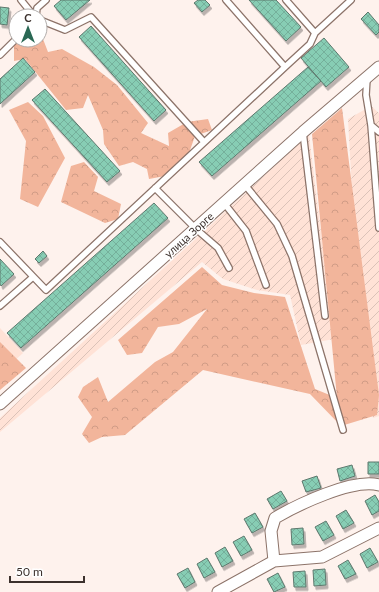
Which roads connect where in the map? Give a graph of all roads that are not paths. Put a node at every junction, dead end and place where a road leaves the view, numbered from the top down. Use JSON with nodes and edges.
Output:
{"nodes":[{"id":1,"x":21,"y":0,"type":"edge"},
{"id":2,"x":46,"y":0,"type":"edge"},
{"id":3,"x":226,"y":0,"type":"edge"},
{"id":4,"x":286,"y":0,"type":"edge"},
{"id":5,"x":351,"y":0,"type":"edge"},
{"id":6,"x":28,"y":8,"type":"edge"},
{"id":7,"x":37,"y":8,"type":"edge"},
{"id":8,"x":48,"y":23,"type":"edge"},
{"id":9,"x":315,"y":33,"type":"junction"},
{"id":10,"x":8,"y":48,"type":"edge"},
{"id":11,"x":0,"y":55,"type":"edge"},
{"id":12,"x":285,"y":67,"type":"junction"},
{"id":13,"x":379,"y":67,"type":"edge"},
{"id":14,"x":367,"y":78,"type":"junction"},
{"id":15,"x":371,"y":125,"type":"junction"},
{"id":16,"x":303,"y":132,"type":"junction"},
{"id":17,"x":379,"y":132,"type":"edge"},
{"id":18,"x":204,"y":142,"type":"junction"},
{"id":19,"x":245,"y":185,"type":"junction"},
{"id":20,"x":155,"y":188,"type":"junction"},
{"id":21,"x":224,"y":203,"type":"junction"},
{"id":22,"x":379,"y":228,"type":"edge"},
{"id":23,"x":196,"y":229,"type":"junction"},
{"id":24,"x":0,"y":242,"type":"edge"},
{"id":25,"x":229,"y":268,"type":"dead end"},
{"id":26,"x":33,"y":277,"type":"junction"},
{"id":27,"x":266,"y":285,"type":"dead end"},
{"id":28,"x":0,"y":306,"type":"edge"},
{"id":29,"x":325,"y":316,"type":"dead end"},
{"id":30,"x":0,"y":403,"type":"edge"},
{"id":31,"x":343,"y":430,"type":"dead end"},
{"id":32,"x":379,"y":485,"type":"edge"},
{"id":33,"x":379,"y":528,"type":"edge"},
{"id":34,"x":274,"y":561,"type":"junction"},
{"id":35,"x":218,"y":592,"type":"edge"}],
"edges":[{"from":1,"to":6,"type":"lane"},
{"from":2,"to":7,"type":"lane"},
{"from":3,"to":12,"type":"lane"},
{"from":4,"to":9,"type":"lane"},
{"from":5,"to":9,"type":"lane"},
{"from":8,"to":18,"type":"lane"},
{"from":9,"to":12,"type":"lane"},
{"from":10,"to":11,"type":"lane"},
{"from":12,"to":18,"type":"lane"},
{"from":13,"to":14,"type":"street","name":"улица Зорге"},
{"from":14,"to":15,"type":"lane"},
{"from":14,"to":16,"type":"street","name":"улица Зорге"},
{"from":15,"to":17,"type":"lane"},
{"from":15,"to":22,"type":"lane"},
{"from":16,"to":19,"type":"street","name":"улица Зорге"},
{"from":16,"to":29,"type":"lane"},
{"from":18,"to":20,"type":"lane"},
{"from":19,"to":21,"type":"street","name":"улица Зорге"},
{"from":19,"to":31,"type":"lane"},
{"from":20,"to":23,"type":"lane"},
{"from":20,"to":26,"type":"lane"},
{"from":21,"to":23,"type":"street","name":"улица Зорге"},
{"from":21,"to":27,"type":"lane"},
{"from":23,"to":25,"type":"lane"},
{"from":23,"to":30,"type":"street","name":"улица Зорге"},
{"from":24,"to":26,"type":"lane"},
{"from":26,"to":28,"type":"lane"},
{"from":32,"to":34,"type":"street"},
{"from":33,"to":34,"type":"street"},
{"from":34,"to":35,"type":"street"}]}
